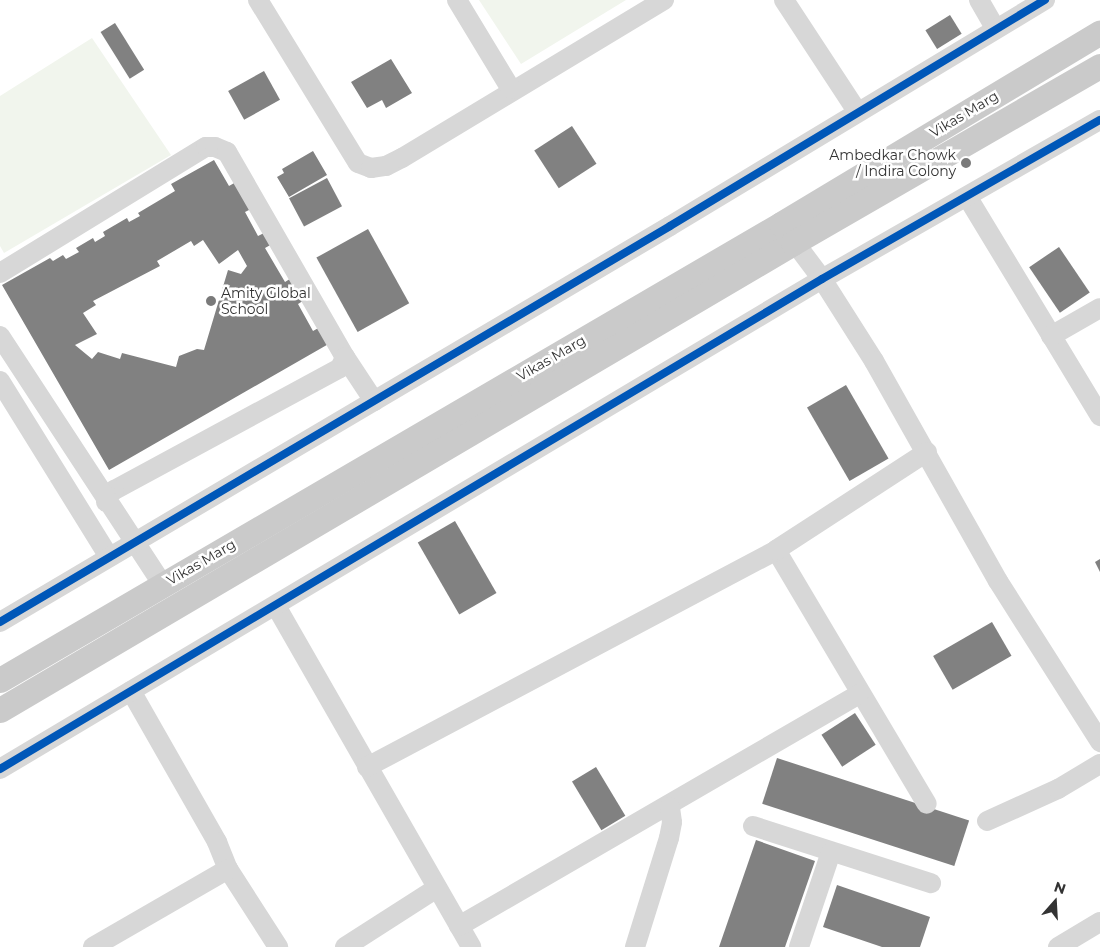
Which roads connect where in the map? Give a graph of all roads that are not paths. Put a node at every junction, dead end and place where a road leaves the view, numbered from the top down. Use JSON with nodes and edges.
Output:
{"nodes":[{"id":1,"x":258,"y":0,"type":"edge"},
{"id":2,"x":457,"y":0,"type":"edge"},
{"id":3,"x":664,"y":0,"type":"edge"},
{"id":4,"x":784,"y":0,"type":"edge"},
{"id":5,"x":978,"y":0,"type":"edge"},
{"id":6,"x":1045,"y":0,"type":"edge"},
{"id":7,"x":995,"y":28,"type":"junction"},
{"id":8,"x":1100,"y":32,"type":"edge"},
{"id":9,"x":1100,"y":66,"type":"edge"},
{"id":10,"x":512,"y":89,"type":"junction"},
{"id":11,"x":857,"y":111,"type":"junction"},
{"id":12,"x":1100,"y":120,"type":"edge"},
{"id":13,"x":968,"y":198,"type":"junction"},
{"id":14,"x":787,"y":233,"type":"junction"},
{"id":15,"x":0,"y":273,"type":"edge"},
{"id":16,"x":822,"y":279,"type":"junction"},
{"id":17,"x":1100,"y":308,"type":"edge"},
{"id":18,"x":0,"y":336,"type":"edge"},
{"id":19,"x":1052,"y":336,"type":"junction"},
{"id":20,"x":345,"y":357,"type":"junction"},
{"id":21,"x":2,"y":387,"type":"edge"},
{"id":22,"x":374,"y":401,"type":"junction"},
{"id":23,"x":1100,"y":416,"type":"edge"},
{"id":24,"x":927,"y":452,"type":"junction"},
{"id":25,"x":106,"y":502,"type":"junction"},
{"id":26,"x":133,"y":542,"type":"junction"},
{"id":27,"x":776,"y":550,"type":"junction"},
{"id":28,"x":109,"y":557,"type":"junction"},
{"id":29,"x":162,"y":584,"type":"junction"},
{"id":30,"x":276,"y":606,"type":"junction"},
{"id":31,"x":0,"y":622,"type":"edge"},
{"id":32,"x":0,"y":680,"type":"edge"},
{"id":33,"x":131,"y":691,"type":"junction"},
{"id":34,"x":859,"y":694,"type":"junction"},
{"id":35,"x":0,"y":710,"type":"edge"},
{"id":36,"x":1100,"y":742,"type":"edge"},
{"id":37,"x":1100,"y":764,"type":"edge"},
{"id":38,"x":367,"y":767,"type":"junction"},
{"id":39,"x":0,"y":769,"type":"edge"},
{"id":40,"x":927,"y":804,"type":"dead end"},
{"id":41,"x":670,"y":807,"type":"junction"},
{"id":42,"x":987,"y":821,"type":"dead end"},
{"id":43,"x":753,"y":826,"type":"dead end"},
{"id":44,"x":831,"y":852,"type":"junction"},
{"id":45,"x":228,"y":869,"type":"junction"},
{"id":46,"x":931,"y":883,"type":"dead end"},
{"id":47,"x":437,"y":888,"type":"junction"},
{"id":48,"x":1100,"y":922,"type":"edge"},
{"id":49,"x":459,"y":926,"type":"junction"},
{"id":50,"x":124,"y":939,"type":"edge"},
{"id":51,"x":93,"y":947,"type":"edge"},
{"id":52,"x":278,"y":947,"type":"edge"},
{"id":53,"x":345,"y":947,"type":"edge"},
{"id":54,"x":471,"y":947,"type":"edge"},
{"id":55,"x":635,"y":947,"type":"edge"},
{"id":56,"x":799,"y":947,"type":"edge"},
{"id":57,"x":1058,"y":947,"type":"edge"}],
"edges":[{"from":1,"to":10,"type":"street"},
{"from":2,"to":10,"type":"street"},
{"from":3,"to":10,"type":"street"},
{"from":4,"to":11,"type":"street"},
{"from":5,"to":7,"type":"street"},
{"from":6,"to":7,"type":"street"},
{"from":7,"to":11,"type":"street"},
{"from":8,"to":14,"type":"main road","name":"Vikas Marg"},
{"from":9,"to":14,"type":"main road","name":"Vikas Marg"},
{"from":11,"to":22,"type":"street"},
{"from":12,"to":13,"type":"street"},
{"from":13,"to":16,"type":"street"},
{"from":13,"to":19,"type":"street"},
{"from":14,"to":16,"type":"street"},
{"from":14,"to":29,"type":"main road","name":"Vikas Marg"},
{"from":14,"to":35,"type":"main road","name":"Vikas Marg"},
{"from":15,"to":20,"type":"street"},
{"from":16,"to":24,"type":"street"},
{"from":16,"to":30,"type":"street"},
{"from":17,"to":19,"type":"street"},
{"from":18,"to":25,"type":"street"},
{"from":19,"to":23,"type":"street"},
{"from":20,"to":22,"type":"street"},
{"from":20,"to":25,"type":"street"},
{"from":21,"to":28,"type":"street"},
{"from":22,"to":26,"type":"street"},
{"from":24,"to":27,"type":"street"},
{"from":24,"to":36,"type":"street"},
{"from":25,"to":26,"type":"street"},
{"from":26,"to":28,"type":"street"},
{"from":26,"to":29,"type":"street"},
{"from":27,"to":34,"type":"street"},
{"from":27,"to":38,"type":"street"},
{"from":28,"to":31,"type":"street"},
{"from":29,"to":32,"type":"main road","name":"Vikas Marg"},
{"from":30,"to":33,"type":"street"},
{"from":30,"to":38,"type":"street"},
{"from":33,"to":39,"type":"street"},
{"from":33,"to":45,"type":"street"},
{"from":34,"to":40,"type":"street"},
{"from":34,"to":41,"type":"street"},
{"from":37,"to":42,"type":"street"},
{"from":38,"to":47,"type":"street"},
{"from":41,"to":49,"type":"street"},
{"from":41,"to":55,"type":"street"},
{"from":43,"to":44,"type":"street"},
{"from":44,"to":46,"type":"street"},
{"from":44,"to":56,"type":"street"},
{"from":45,"to":50,"type":"street"},
{"from":45,"to":52,"type":"street"},
{"from":47,"to":49,"type":"street"},
{"from":47,"to":53,"type":"street"},
{"from":48,"to":57,"type":"street"},
{"from":49,"to":54,"type":"street"},
{"from":50,"to":51,"type":"street"}]}
